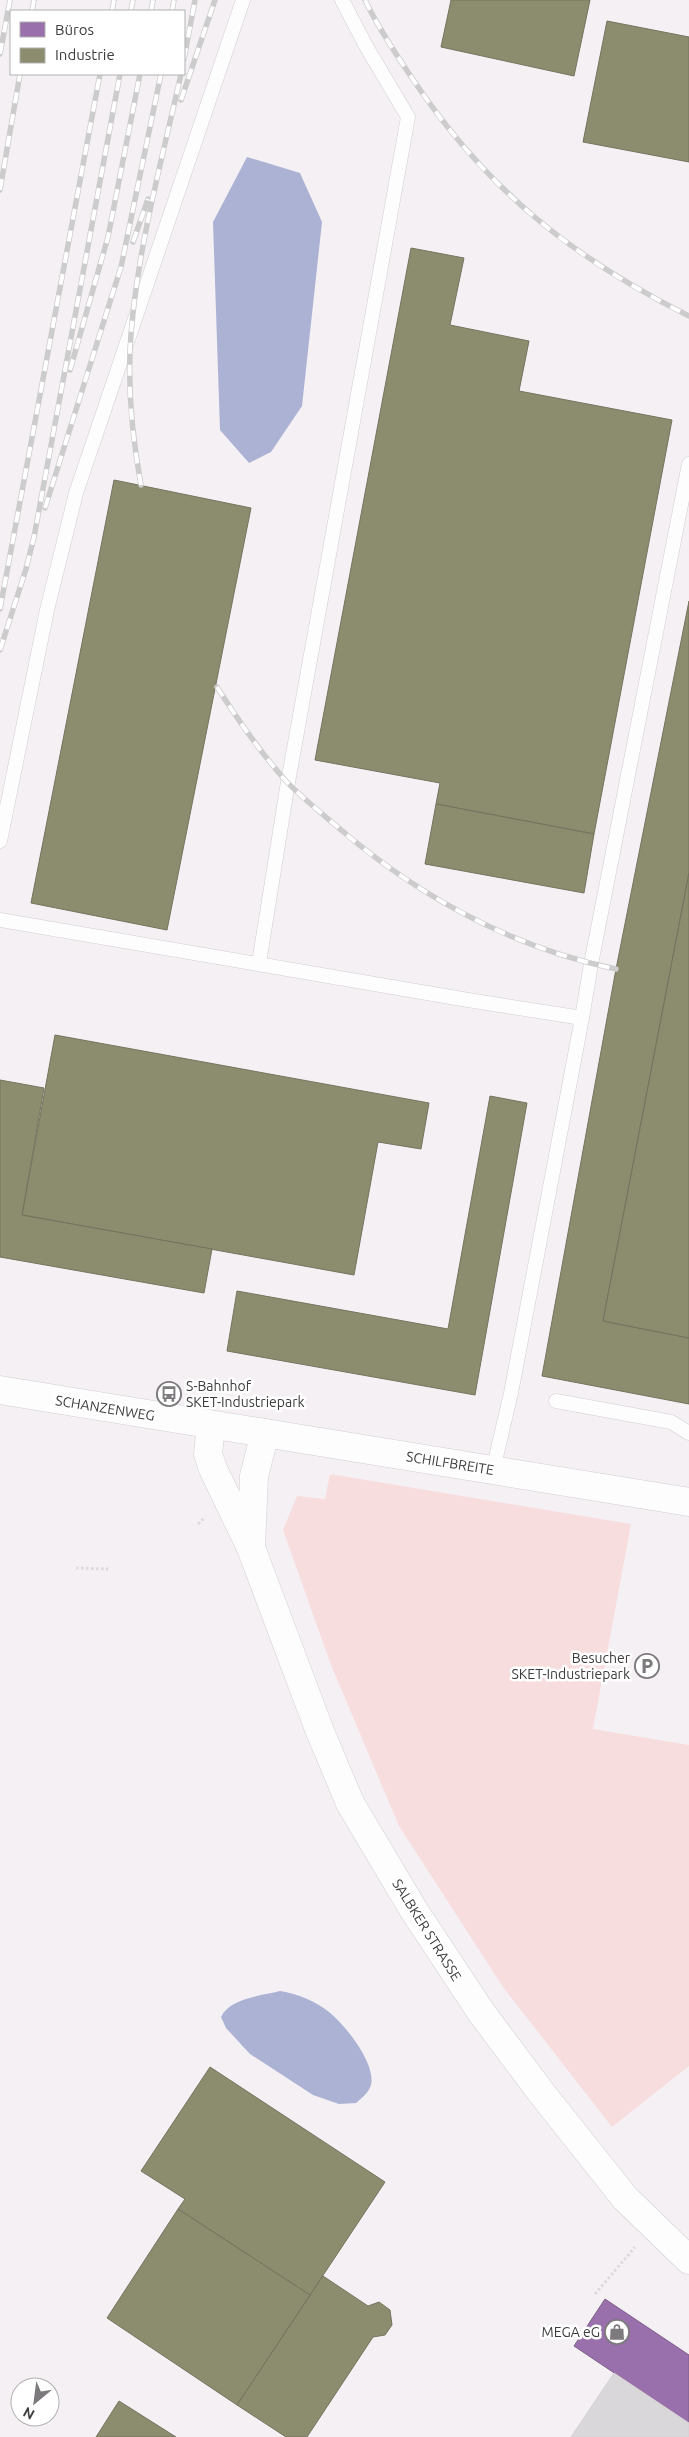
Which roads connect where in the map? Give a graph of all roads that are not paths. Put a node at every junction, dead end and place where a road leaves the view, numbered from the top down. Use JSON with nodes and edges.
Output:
{"nodes":[{"id":1,"x":243,"y":0,"type":"edge"},
{"id":2,"x":342,"y":0,"type":"edge"},
{"id":3,"x":689,"y":464,"type":"edge"},
{"id":4,"x":0,"y":841,"type":"edge"},
{"id":5,"x":0,"y":920,"type":"edge"},
{"id":6,"x":259,"y":963,"type":"junction"},
{"id":7,"x":582,"y":1018,"type":"junction"},
{"id":8,"x":0,"y":1390,"type":"edge"},
{"id":9,"x":556,"y":1401,"type":"dead end"},
{"id":10,"x":211,"y":1425,"type":"junction"},
{"id":11,"x":265,"y":1433,"type":"junction"},
{"id":12,"x":689,"y":1433,"type":"edge"},
{"id":13,"x":493,"y":1470,"type":"junction"},
{"id":14,"x":689,"y":1502,"type":"edge"},
{"id":15,"x":251,"y":1548,"type":"junction"},
{"id":16,"x":689,"y":2260,"type":"edge"}],
"edges":[{"from":1,"to":4,"type":"lane"},
{"from":2,"to":6,"type":"lane"},
{"from":3,"to":7,"type":"lane"},
{"from":5,"to":6,"type":"lane"},
{"from":6,"to":7,"type":"lane"},
{"from":7,"to":13,"type":"lane"},
{"from":8,"to":10,"type":"street","name":"SCHANZENWEG"},
{"from":9,"to":12,"type":"lane"},
{"from":10,"to":11,"type":"street","name":"SCHILFBREITE"},
{"from":10,"to":15,"type":"street","name":"SALBKER STRASSE"},
{"from":11,"to":13,"type":"street","name":"SCHILFBREITE"},
{"from":11,"to":15,"type":"street","name":"SALBKER STRASSE"},
{"from":13,"to":14,"type":"street","name":"SCHILFBREITE"},
{"from":15,"to":16,"type":"street","name":"SALBKER STRASSE"}]}
